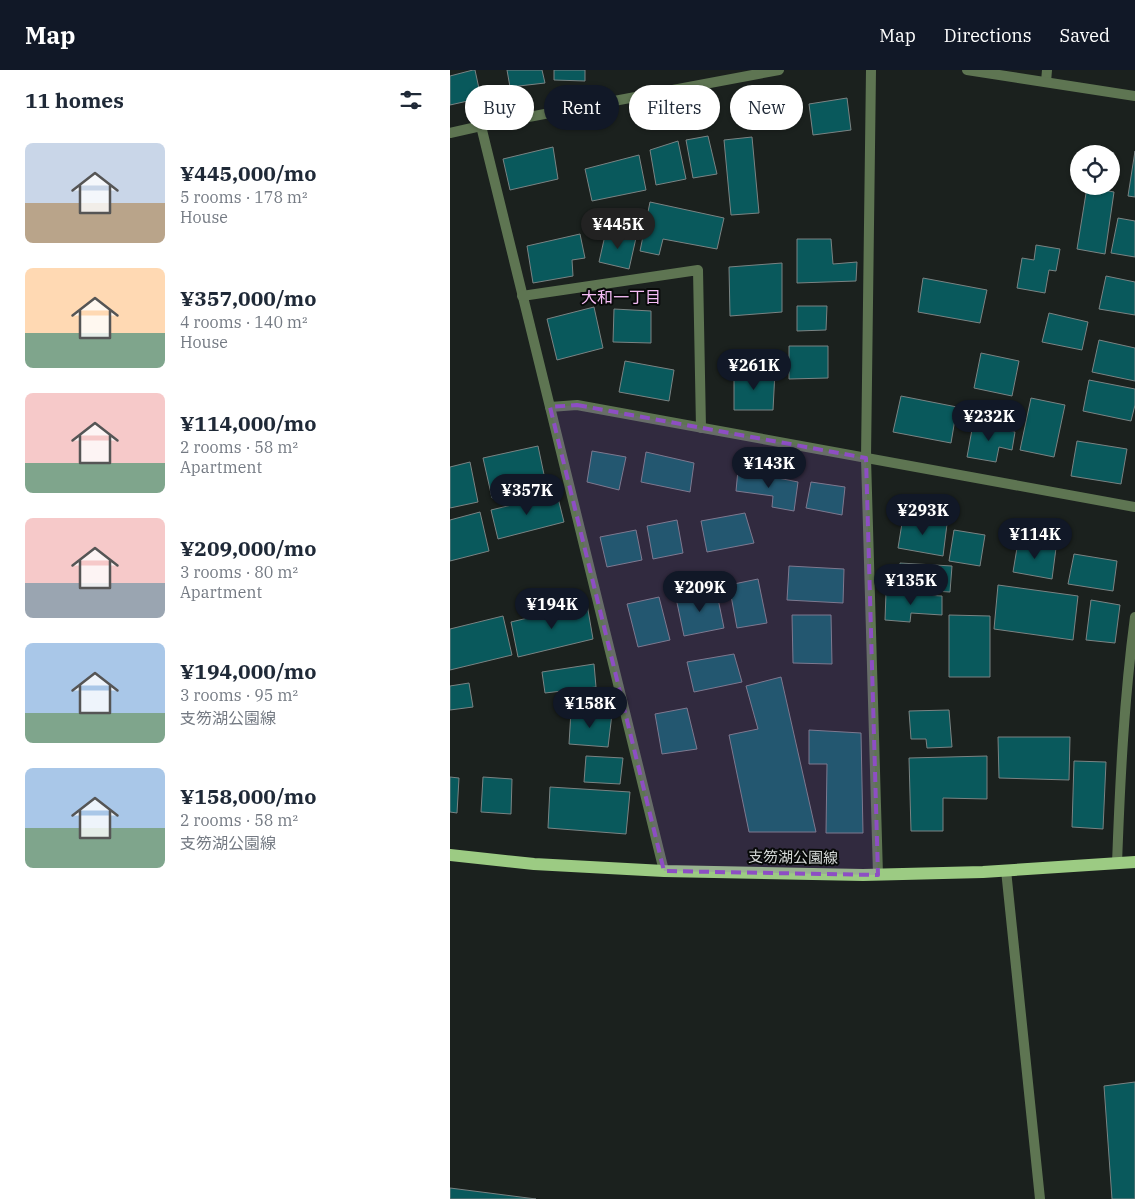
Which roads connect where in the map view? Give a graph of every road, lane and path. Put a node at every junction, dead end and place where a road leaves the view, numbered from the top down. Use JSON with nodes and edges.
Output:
{"nodes":[{"id":1,"x":779,"y":70,"type":"edge"},
{"id":2,"x":871,"y":70,"type":"edge"},
{"id":3,"x":967,"y":70,"type":"edge"},
{"id":4,"x":1047,"y":70,"type":"edge"},
{"id":5,"x":1046,"y":82,"type":"junction"},
{"id":6,"x":1135,"y":96,"type":"edge"},
{"id":7,"x":534,"y":116,"type":"edge"},
{"id":8,"x":466,"y":130,"type":"edge"},
{"id":9,"x":482,"y":130,"type":"edge"},
{"id":10,"x":450,"y":134,"type":"edge"},
{"id":11,"x":522,"y":296,"type":"junction"},
{"id":12,"x":550,"y":407,"type":"junction"},
{"id":13,"x":701,"y":428,"type":"junction"},
{"id":14,"x":866,"y":458,"type":"junction"},
{"id":15,"x":1135,"y":507,"type":"edge"},
{"id":16,"x":1135,"y":617,"type":"edge"},
{"id":17,"x":450,"y":854,"type":"edge"},
{"id":18,"x":1135,"y":862,"type":"edge"},
{"id":19,"x":1117,"y":864,"type":"junction"},
{"id":20,"x":1006,"y":870,"type":"junction"},
{"id":21,"x":664,"y":871,"type":"junction"},
{"id":22,"x":878,"y":875,"type":"junction"},
{"id":23,"x":1040,"y":1199,"type":"edge"}],
"edges":[{"from":1,"to":7,"type":"street"},
{"from":2,"to":14,"type":"street"},
{"from":3,"to":5,"type":"street"},
{"from":4,"to":5,"type":"street"},
{"from":5,"to":6,"type":"street"},
{"from":8,"to":10,"type":"street"},
{"from":9,"to":11,"type":"street"},
{"from":11,"to":12,"type":"street"},
{"from":11,"to":13,"type":"street"},
{"from":12,"to":13,"type":"street"},
{"from":12,"to":21,"type":"street"},
{"from":13,"to":14,"type":"street"},
{"from":14,"to":15,"type":"street"},
{"from":14,"to":22,"type":"street"},
{"from":16,"to":19,"type":"street"},
{"from":17,"to":21,"type":"main road","name":"支笏湖公園線"},
{"from":18,"to":19,"type":"main road","name":"支笏湖公園線"},
{"from":19,"to":20,"type":"main road","name":"支笏湖公園線"},
{"from":20,"to":22,"type":"main road","name":"支笏湖公園線"},
{"from":20,"to":23,"type":"street"},
{"from":21,"to":22,"type":"main road","name":"支笏湖公園線"}]}
